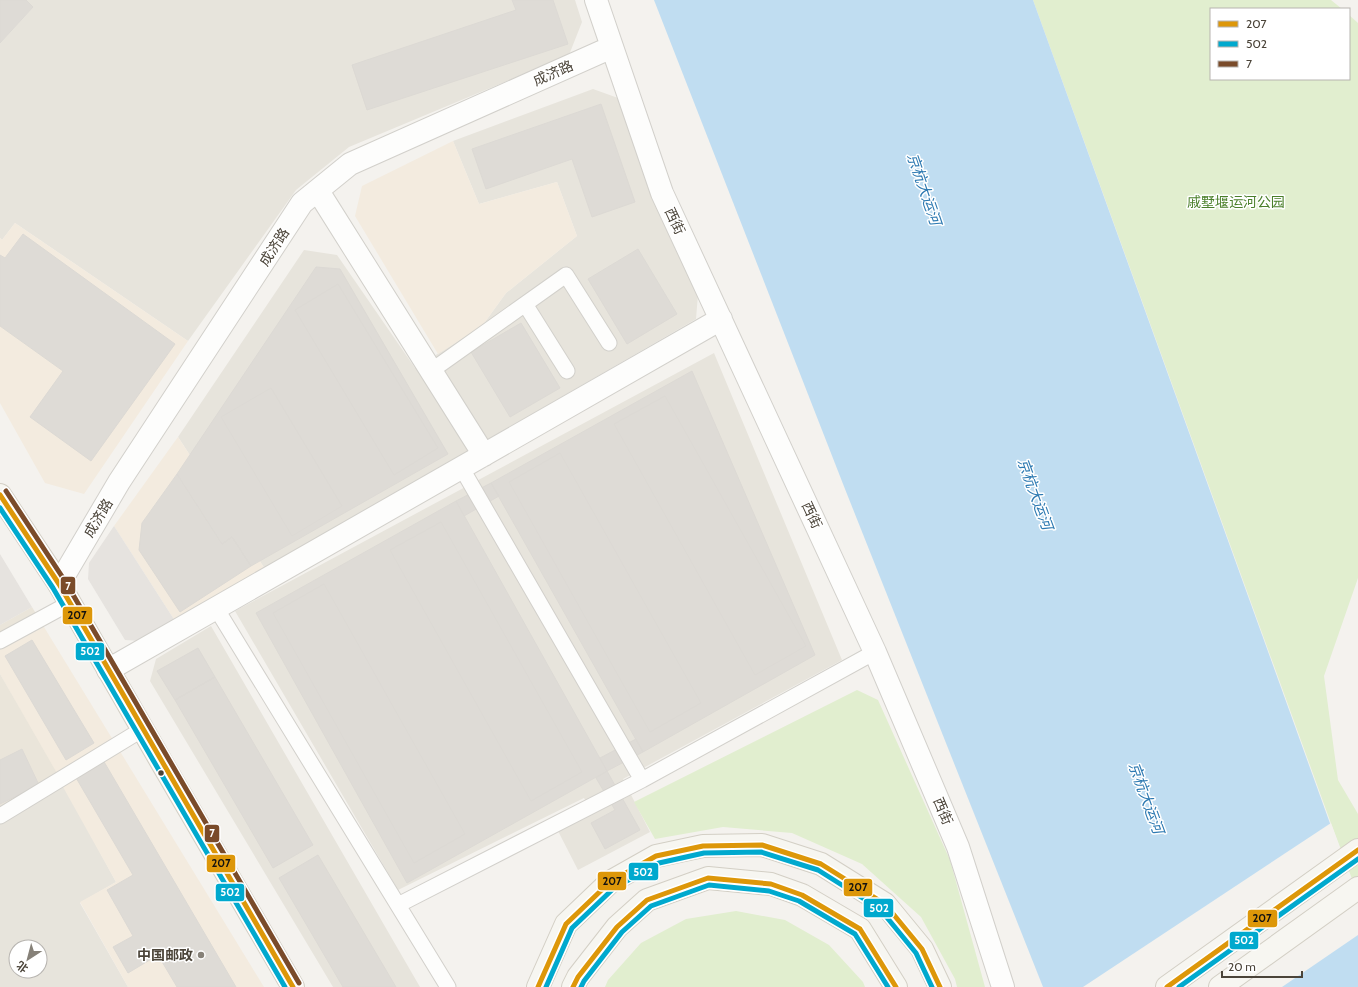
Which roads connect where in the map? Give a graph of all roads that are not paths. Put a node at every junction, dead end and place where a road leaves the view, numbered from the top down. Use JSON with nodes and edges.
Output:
{"nodes":[{"id":1,"x":596,"y":0,"type":"edge"},
{"id":2,"x":612,"y":47,"type":"junction"},
{"id":3,"x":318,"y":191,"type":"junction"},
{"id":4,"x":525,"y":304,"type":"junction"},
{"id":5,"x":721,"y":318,"type":"junction"},
{"id":6,"x":609,"y":343,"type":"dead end"},
{"id":7,"x":567,"y":370,"type":"dead end"},
{"id":8,"x":431,"y":371,"type":"junction"},
{"id":9,"x":484,"y":454,"type":"junction"},
{"id":10,"x":461,"y":468,"type":"junction"},
{"id":11,"x":0,"y":495,"type":"edge"},
{"id":12,"x":59,"y":584,"type":"junction"},
{"id":13,"x":70,"y":603,"type":"junction"},
{"id":14,"x":216,"y":608,"type":"junction"},
{"id":15,"x":0,"y":641,"type":"edge"},
{"id":16,"x":875,"y":652,"type":"junction"},
{"id":17,"x":108,"y":670,"type":"junction"},
{"id":18,"x":143,"y":729,"type":"junction"},
{"id":19,"x":642,"y":780,"type":"junction"},
{"id":20,"x":0,"y":816,"type":"edge"},
{"id":21,"x":1358,"y":850,"type":"edge"},
{"id":22,"x":1358,"y":888,"type":"edge"},
{"id":23,"x":398,"y":905,"type":"junction"},
{"id":24,"x":293,"y":987,"type":"edge"},
{"id":25,"x":448,"y":987,"type":"edge"},
{"id":26,"x":538,"y":987,"type":"edge"},
{"id":27,"x":573,"y":987,"type":"edge"},
{"id":28,"x":896,"y":987,"type":"edge"},
{"id":29,"x":940,"y":987,"type":"edge"},
{"id":30,"x":1003,"y":987,"type":"edge"},
{"id":31,"x":1167,"y":987,"type":"edge"},
{"id":32,"x":1220,"y":987,"type":"edge"}],
"edges":[{"from":1,"to":2,"type":"street","name":"西街"},
{"from":2,"to":3,"type":"street","name":"成济路"},
{"from":2,"to":5,"type":"street","name":"西街"},
{"from":3,"to":8,"type":"street"},
{"from":3,"to":12,"type":"street","name":"成济路"},
{"from":4,"to":6,"type":"lane"},
{"from":4,"to":7,"type":"lane"},
{"from":4,"to":8,"type":"lane"},
{"from":5,"to":9,"type":"street"},
{"from":5,"to":16,"type":"street","name":"西街"},
{"from":8,"to":9,"type":"street"},
{"from":9,"to":10,"type":"street"},
{"from":10,"to":14,"type":"street"},
{"from":10,"to":19,"type":"lane"},
{"from":11,"to":12,"type":"main road"},
{"from":12,"to":13,"type":"main road"},
{"from":13,"to":15,"type":"lane"},
{"from":13,"to":17,"type":"main road"},
{"from":14,"to":17,"type":"street"},
{"from":14,"to":23,"type":"lane"},
{"from":16,"to":19,"type":"lane"},
{"from":16,"to":30,"type":"street","name":"西街"},
{"from":17,"to":18,"type":"main road"},
{"from":18,"to":20,"type":"lane"},
{"from":18,"to":24,"type":"main road"},
{"from":19,"to":23,"type":"lane"},
{"from":21,"to":31,"type":"main road"},
{"from":22,"to":32,"type":"main road"},
{"from":23,"to":25,"type":"lane"},
{"from":26,"to":29,"type":"main road"},
{"from":27,"to":28,"type":"main road"}]}
